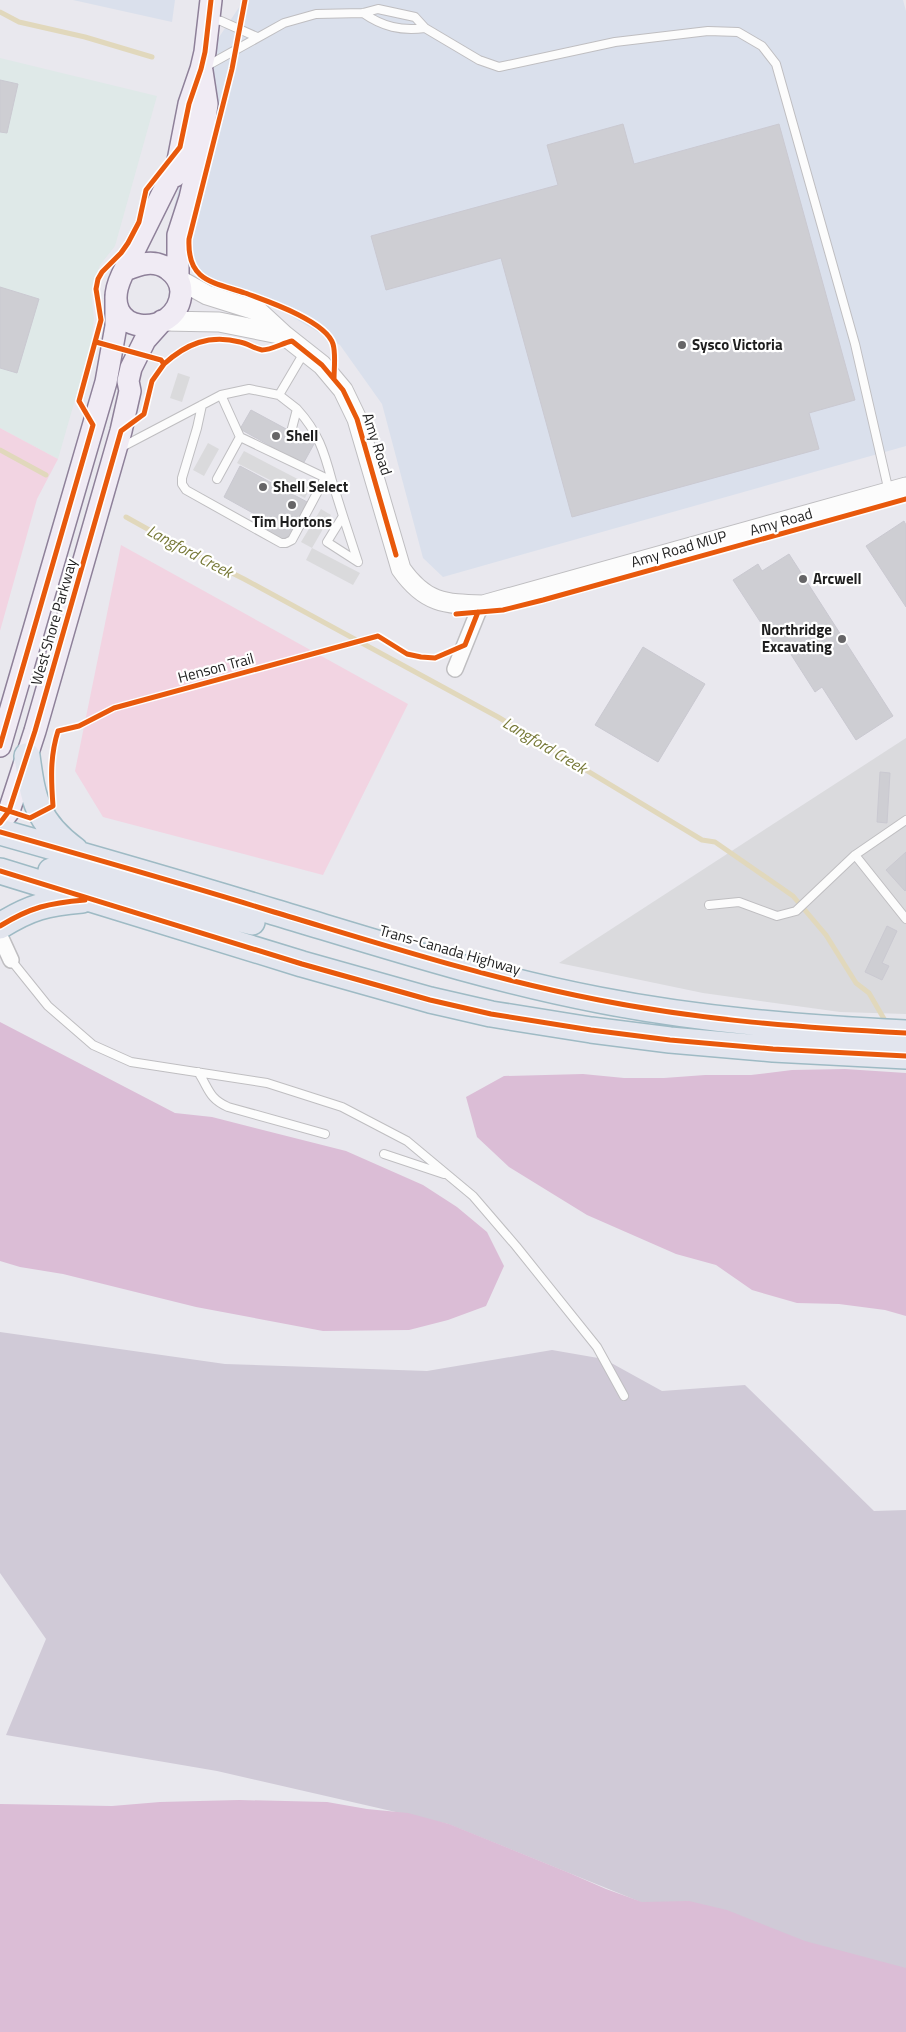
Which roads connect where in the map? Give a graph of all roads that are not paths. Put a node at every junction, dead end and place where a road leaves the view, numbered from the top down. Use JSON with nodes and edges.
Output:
{"nodes":[{"id":1,"x":210,"y":9,"type":"edge"},
{"id":2,"x":363,"y":13,"type":"junction"},
{"id":3,"x":425,"y":28,"type":"junction"},
{"id":4,"x":258,"y":37,"type":"junction"},
{"id":5,"x":201,"y":69,"type":"junction"},
{"id":6,"x":134,"y":267,"type":"junction"},
{"id":7,"x":178,"y":279,"type":"junction"},
{"id":8,"x":116,"y":296,"type":"junction"},
{"id":9,"x":172,"y":321,"type":"junction"},
{"id":10,"x":284,"y":336,"type":"junction"},
{"id":11,"x":305,"y":351,"type":"junction"},
{"id":12,"x":221,"y":395,"type":"junction"},
{"id":13,"x":279,"y":395,"type":"junction"},
{"id":14,"x":202,"y":405,"type":"junction"},
{"id":15,"x":297,"y":409,"type":"junction"},
{"id":16,"x":291,"y":432,"type":"dead end"},
{"id":17,"x":240,"y":438,"type":"junction"},
{"id":18,"x":116,"y":450,"type":"junction"},
{"id":19,"x":218,"y":479,"type":"dead end"},
{"id":20,"x":328,"y":479,"type":"junction"},
{"id":21,"x":897,"y":489,"type":"edge"},
{"id":22,"x":343,"y":516,"type":"junction"},
{"id":23,"x":483,"y":605,"type":"junction"},
{"id":24,"x":454,"y":669,"type":"dead end"},
{"id":25,"x":0,"y":746,"type":"edge"},
{"id":26,"x":27,"y":756,"type":"junction"},
{"id":27,"x":906,"y":820,"type":"edge"},
{"id":28,"x":0,"y":823,"type":"edge"},
{"id":29,"x":0,"y":832,"type":"edge"},
{"id":30,"x":81,"y":855,"type":"junction"},
{"id":31,"x":855,"y":855,"type":"junction"},
{"id":32,"x":0,"y":865,"type":"edge"},
{"id":33,"x":0,"y":871,"type":"edge"},
{"id":34,"x":90,"y":900,"type":"junction"},
{"id":35,"x":709,"y":905,"type":"dead end"},
{"id":36,"x":906,"y":919,"type":"edge"},
{"id":37,"x":0,"y":926,"type":"edge"},
{"id":38,"x":323,"y":927,"type":"junction"},
{"id":39,"x":0,"y":936,"type":"edge"},
{"id":40,"x":11,"y":960,"type":"joint"},
{"id":41,"x":906,"y":1033,"type":"edge"},
{"id":42,"x":906,"y":1056,"type":"edge"},
{"id":43,"x":198,"y":1072,"type":"junction"},
{"id":44,"x":325,"y":1134,"type":"dead end"},
{"id":45,"x":384,"y":1154,"type":"dead end"},
{"id":46,"x":448,"y":1175,"type":"junction"},
{"id":47,"x":624,"y":1396,"type":"dead end"}],
"edges":[{"from":1,"to":4,"type":"lane"},
{"from":1,"to":5,"type":"main road"},
{"from":2,"to":3,"type":"lane"},
{"from":2,"to":3,"type":"lane"},
{"from":2,"to":4,"type":"lane"},
{"from":3,"to":21,"type":"lane"},
{"from":4,"to":5,"type":"lane"},
{"from":5,"to":6,"type":"main road"},
{"from":5,"to":7,"type":"main road"},
{"from":6,"to":7,"type":"main road"},
{"from":6,"to":8,"type":"main road"},
{"from":7,"to":9,"type":"main road"},
{"from":7,"to":10,"type":"street","name":"Amy Road"},
{"from":8,"to":9,"type":"main road"},
{"from":8,"to":25,"type":"main road","name":"West Shore Parkway"},
{"from":9,"to":10,"type":"street","name":"Amy Road"},
{"from":9,"to":18,"type":"main road","name":"West Shore Parkway"},
{"from":10,"to":11,"type":"street","name":"Amy Road"},
{"from":11,"to":13,"type":"lane"},
{"from":11,"to":23,"type":"street","name":"Amy Road"},
{"from":12,"to":13,"type":"lane"},
{"from":12,"to":14,"type":"lane"},
{"from":12,"to":17,"type":"lane"},
{"from":13,"to":15,"type":"lane"},
{"from":14,"to":18,"type":"lane"},
{"from":14,"to":20,"type":"lane"},
{"from":15,"to":16,"type":"lane"},
{"from":15,"to":20,"type":"lane"},
{"from":17,"to":19,"type":"lane"},
{"from":17,"to":20,"type":"lane"},
{"from":18,"to":26,"type":"main road","name":"West Shore Parkway"},
{"from":20,"to":22,"type":"lane"},
{"from":21,"to":23,"type":"street","name":"Amy Road"},
{"from":22,"to":22,"type":"lane"},
{"from":23,"to":24,"type":"street"},
{"from":26,"to":28,"type":"main road","name":"West Shore Parkway"},
{"from":26,"to":30,"type":"highway"},
{"from":27,"to":31,"type":"lane"},
{"from":29,"to":30,"type":"highway","name":"Trans-Canada Highway"},
{"from":30,"to":38,"type":"highway","name":"Trans-Canada Highway"},
{"from":31,"to":35,"type":"lane"},
{"from":31,"to":36,"type":"lane"},
{"from":32,"to":38,"type":"highway"},
{"from":33,"to":34,"type":"highway"},
{"from":34,"to":37,"type":"highway"},
{"from":34,"to":42,"type":"highway"},
{"from":38,"to":41,"type":"highway","name":"Trans-Canada Highway"},
{"from":39,"to":40,"type":"street"},
{"from":40,"to":43,"type":"lane"},
{"from":43,"to":44,"type":"lane"},
{"from":43,"to":46,"type":"lane"},
{"from":45,"to":46,"type":"lane"},
{"from":46,"to":47,"type":"lane"}]}
